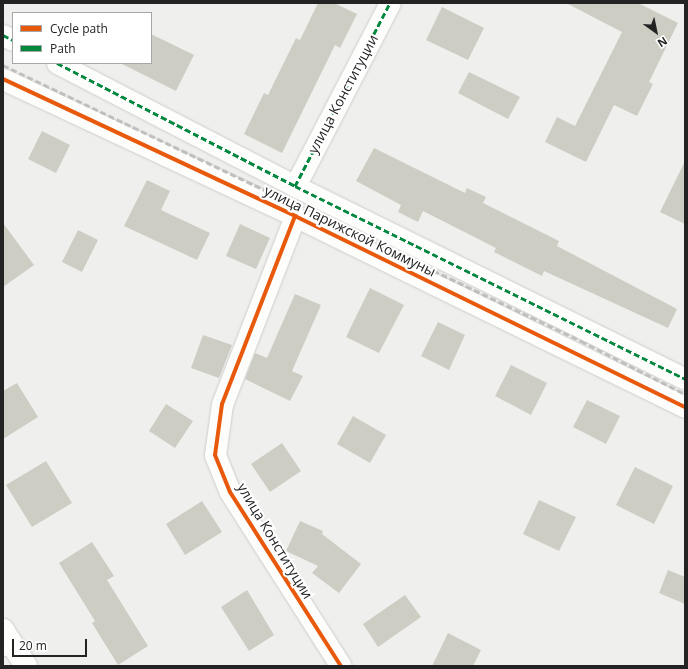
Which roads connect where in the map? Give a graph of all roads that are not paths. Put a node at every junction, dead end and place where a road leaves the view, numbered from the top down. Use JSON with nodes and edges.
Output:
{"nodes":[{"id":1,"x":390,"y":3,"type":"edge"},
{"id":2,"x":3,"y":35,"type":"edge"},
{"id":3,"x":12,"y":40,"type":"edge"},
{"id":4,"x":59,"y":64,"type":"edge"},
{"id":5,"x":3,"y":79,"type":"edge"},
{"id":6,"x":295,"y":186,"type":"junction"},
{"id":7,"x":294,"y":216,"type":"junction"},
{"id":8,"x":685,"y":379,"type":"edge"},
{"id":9,"x":685,"y":407,"type":"edge"},
{"id":10,"x":5,"y":638,"type":"edge"},
{"id":11,"x":26,"y":666,"type":"edge"},
{"id":12,"x":341,"y":666,"type":"edge"}],
"edges":[{"from":1,"to":6,"type":"street","name":"улица Конституции"},
{"from":2,"to":3,"type":"street"},
{"from":4,"to":6,"type":"street","name":"улица Парижской Коммуны"},
{"from":5,"to":7,"type":"street","name":"улица Парижской Коммуны"},
{"from":6,"to":8,"type":"street","name":"улица Парижской Коммуны"},
{"from":7,"to":9,"type":"street","name":"улица Парижской Коммуны"},
{"from":7,"to":12,"type":"street","name":"улица Конституции"},
{"from":10,"to":11,"type":"main road"}]}
